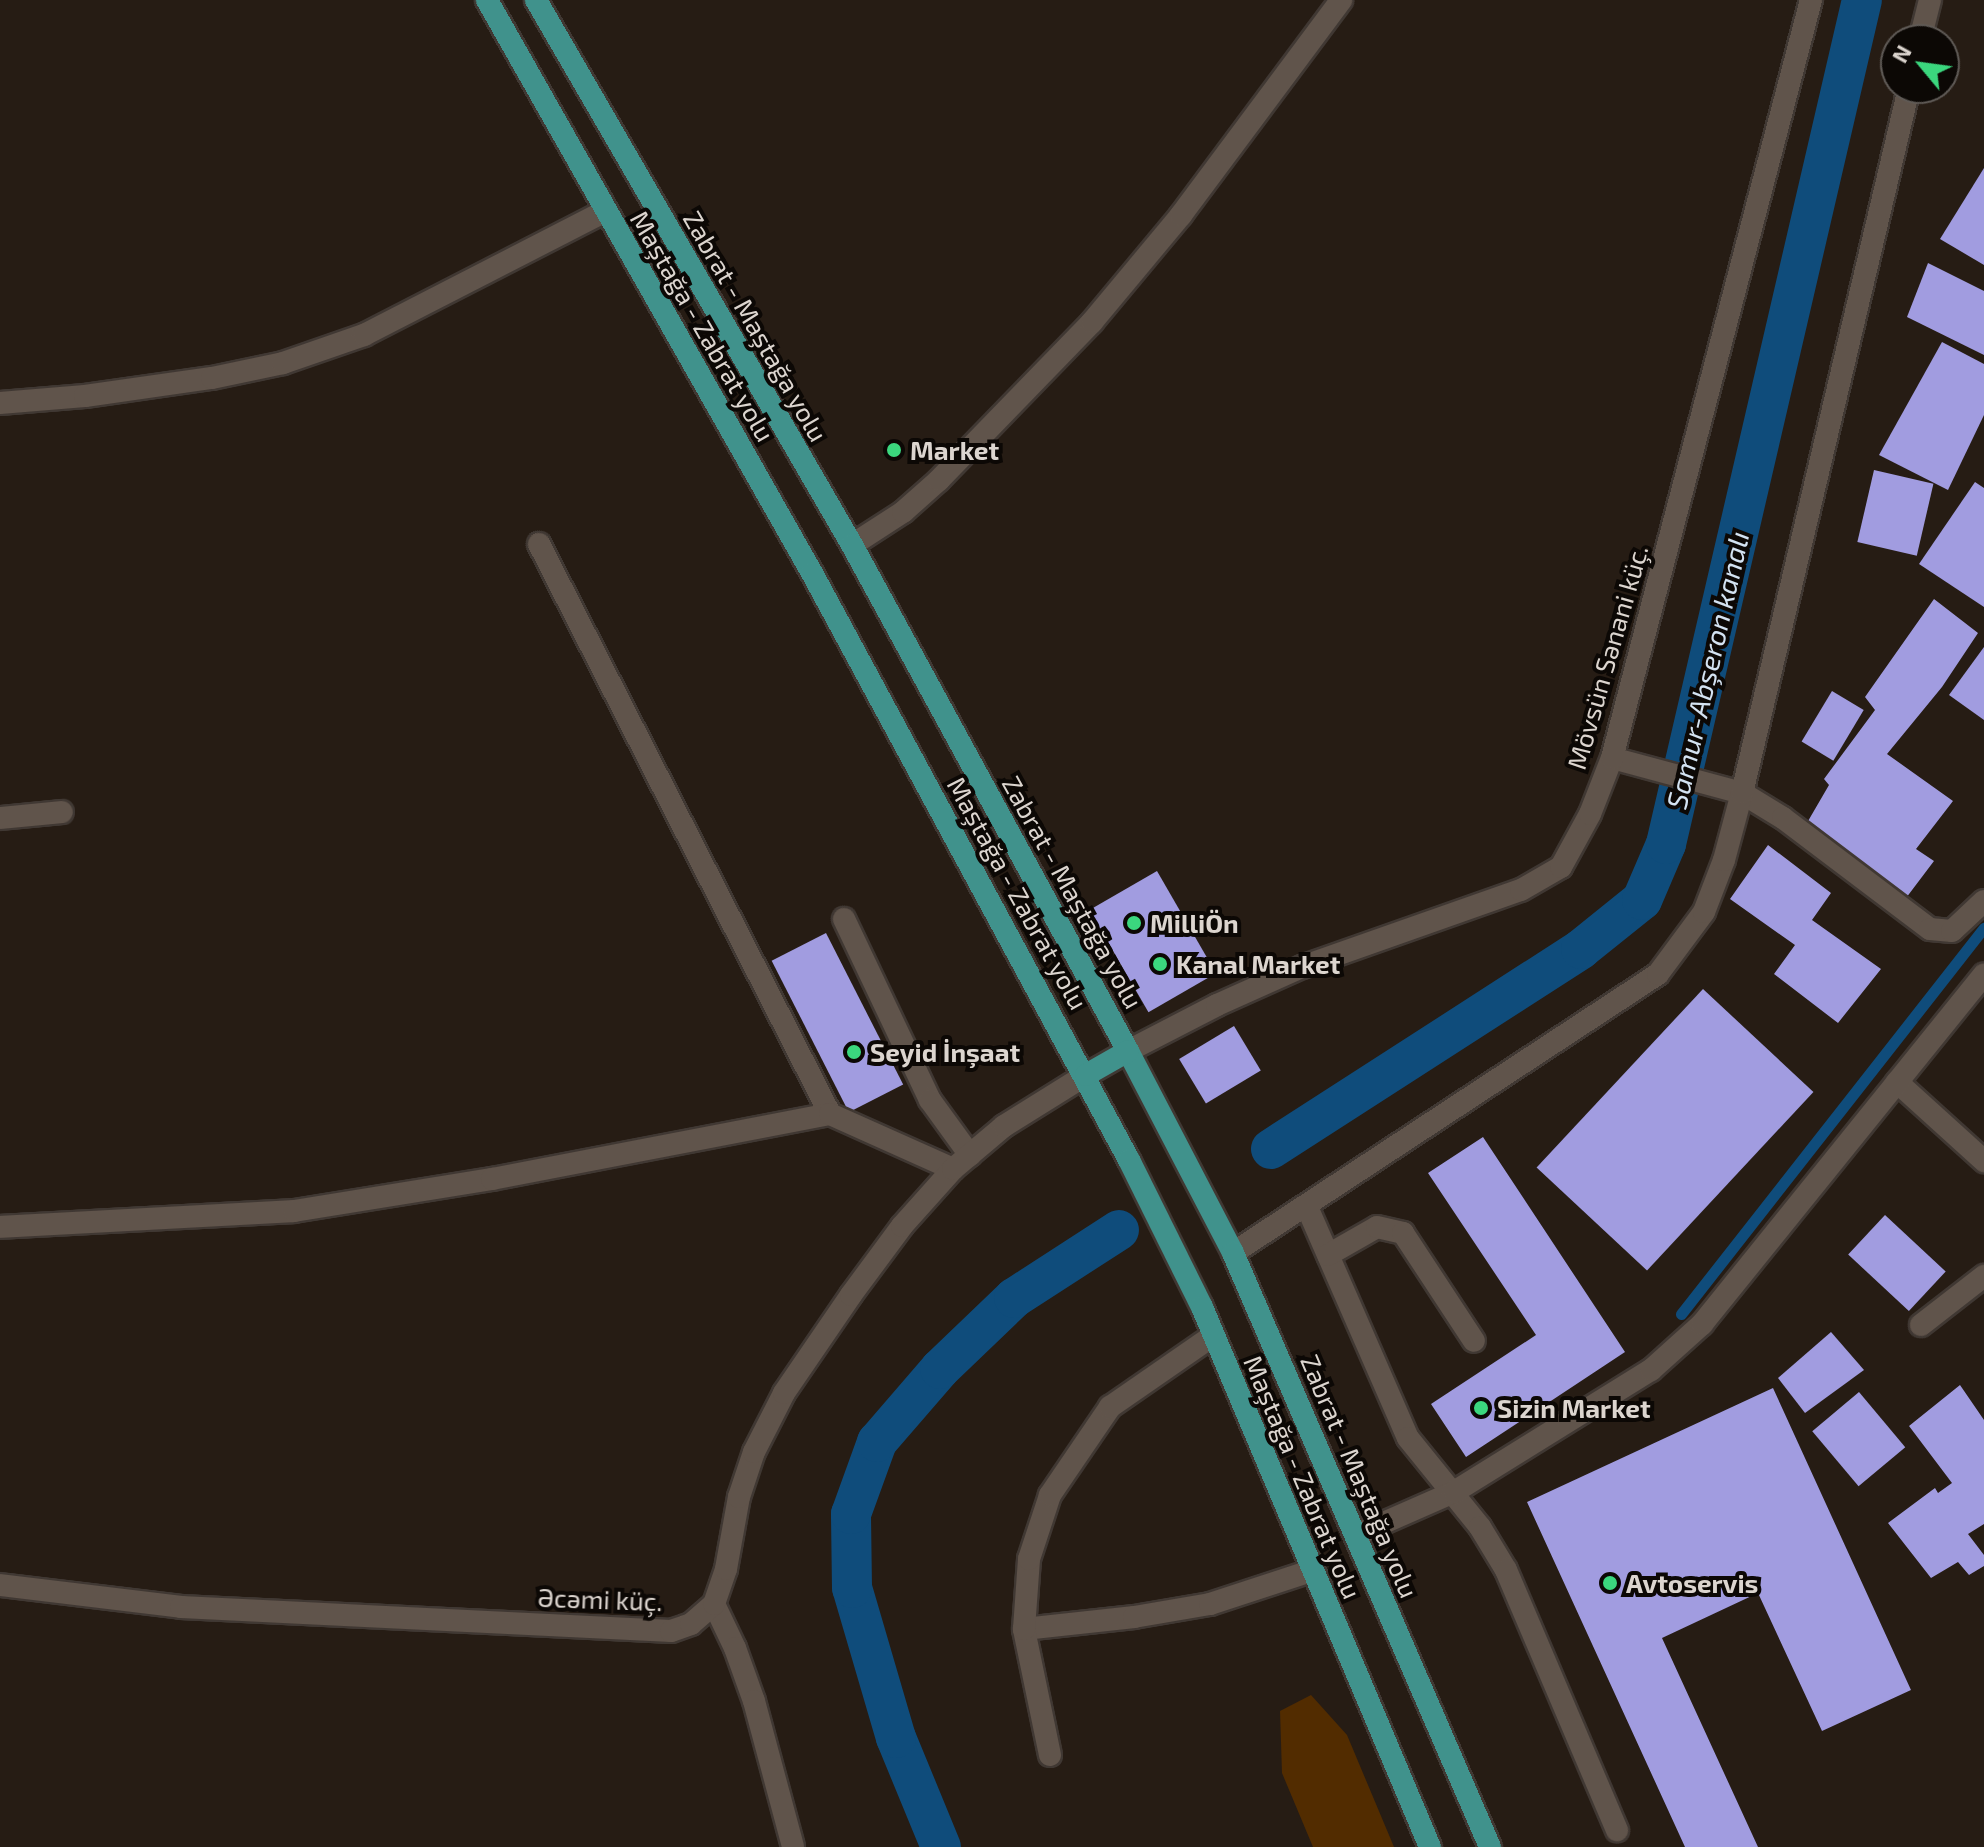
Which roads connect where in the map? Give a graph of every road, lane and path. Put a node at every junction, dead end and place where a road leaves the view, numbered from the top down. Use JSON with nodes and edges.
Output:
{"nodes":[{"id":1,"x":487,"y":0,"type":"edge"},
{"id":2,"x":536,"y":0,"type":"edge"},
{"id":3,"x":1341,"y":0,"type":"edge"},
{"id":4,"x":1811,"y":0,"type":"edge"},
{"id":5,"x":1930,"y":0,"type":"edge"},
{"id":6,"x":1924,"y":24,"type":"edge"},
{"id":7,"x":1905,"y":104,"type":"edge"},
{"id":8,"x":605,"y":211,"type":"junction"},
{"id":9,"x":0,"y":403,"type":"edge"},
{"id":10,"x":539,"y":544,"type":"dead end"},
{"id":11,"x":852,"y":545,"type":"junction"},
{"id":12,"x":1612,"y":758,"type":"junction"},
{"id":13,"x":1742,"y":793,"type":"junction"},
{"id":14,"x":62,"y":812,"type":"dead end"},
{"id":15,"x":0,"y":818,"type":"edge"},
{"id":16,"x":1984,"y":901,"type":"edge"},
{"id":17,"x":844,"y":919,"type":"dead end"},
{"id":18,"x":1984,"y":974,"type":"edge"},
{"id":19,"x":1128,"y":1051,"type":"junction"},
{"id":20,"x":1086,"y":1075,"type":"junction"},
{"id":21,"x":1897,"y":1082,"type":"junction"},
{"id":22,"x":830,"y":1114,"type":"junction"},
{"id":23,"x":1984,"y":1161,"type":"edge"},
{"id":24,"x":961,"y":1162,"type":"junction"},
{"id":25,"x":1307,"y":1207,"type":"junction"},
{"id":26,"x":0,"y":1227,"type":"edge"},
{"id":27,"x":1233,"y":1253,"type":"junction"},
{"id":28,"x":1328,"y":1255,"type":"junction"},
{"id":29,"x":1984,"y":1276,"type":"edge"},
{"id":30,"x":1921,"y":1325,"type":"dead end"},
{"id":31,"x":1214,"y":1335,"type":"junction"},
{"id":32,"x":1474,"y":1341,"type":"dead end"},
{"id":33,"x":1454,"y":1492,"type":"junction"},
{"id":34,"x":1356,"y":1535,"type":"junction"},
{"id":35,"x":1311,"y":1571,"type":"junction"},
{"id":36,"x":0,"y":1585,"type":"edge"},
{"id":37,"x":714,"y":1604,"type":"junction"},
{"id":38,"x":1024,"y":1629,"type":"junction"},
{"id":39,"x":1050,"y":1755,"type":"dead end"},
{"id":40,"x":1617,"y":1830,"type":"dead end"},
{"id":41,"x":793,"y":1847,"type":"edge"},
{"id":42,"x":1430,"y":1847,"type":"edge"},
{"id":43,"x":1490,"y":1847,"type":"edge"}],
"edges":[{"from":1,"to":8,"type":"main road","name":"Maştağa - Zabrat yolu"},
{"from":2,"to":11,"type":"main road","name":"Zabrat - Maştağa yolu"},
{"from":3,"to":11,"type":"street"},
{"from":4,"to":12,"type":"street","name":"Mövsün Sənani küç."},
{"from":5,"to":6,"type":"street"},
{"from":7,"to":13,"type":"street"},
{"from":8,"to":9,"type":"street"},
{"from":8,"to":20,"type":"main road","name":"Maştağa - Zabrat yolu"},
{"from":10,"to":22,"type":"street"},
{"from":11,"to":19,"type":"main road","name":"Zabrat - Maştağa yolu"},
{"from":12,"to":13,"type":"street"},
{"from":12,"to":19,"type":"street","name":"Mövsün Sənani küç."},
{"from":13,"to":16,"type":"street"},
{"from":13,"to":25,"type":"street"},
{"from":14,"to":15,"type":"street"},
{"from":17,"to":24,"type":"street"},
{"from":18,"to":21,"type":"street"},
{"from":19,"to":20,"type":"main road"},
{"from":19,"to":27,"type":"main road","name":"Zabrat - Maştağa yolu"},
{"from":20,"to":24,"type":"street"},
{"from":20,"to":31,"type":"main road","name":"Maştağa - Zabrat yolu"},
{"from":21,"to":23,"type":"street"},
{"from":21,"to":33,"type":"street"},
{"from":22,"to":24,"type":"street"},
{"from":22,"to":26,"type":"street"},
{"from":24,"to":37,"type":"street"},
{"from":25,"to":27,"type":"street"},
{"from":25,"to":28,"type":"street"},
{"from":27,"to":34,"type":"main road","name":"Zabrat - Maştağa yolu"},
{"from":28,"to":32,"type":"street"},
{"from":28,"to":33,"type":"street"},
{"from":29,"to":30,"type":"street"},
{"from":31,"to":35,"type":"main road","name":"Maştağa - Zabrat yolu"},
{"from":31,"to":38,"type":"street"},
{"from":33,"to":34,"type":"street"},
{"from":33,"to":40,"type":"street"},
{"from":34,"to":43,"type":"main road","name":"Zabrat - Maştağa yolu"},
{"from":35,"to":38,"type":"street"},
{"from":35,"to":42,"type":"main road","name":"Maştağa - Zabrat yolu"},
{"from":36,"to":37,"type":"street","name":"Əcəmi küç."},
{"from":37,"to":41,"type":"street"},
{"from":38,"to":39,"type":"street"}]}
